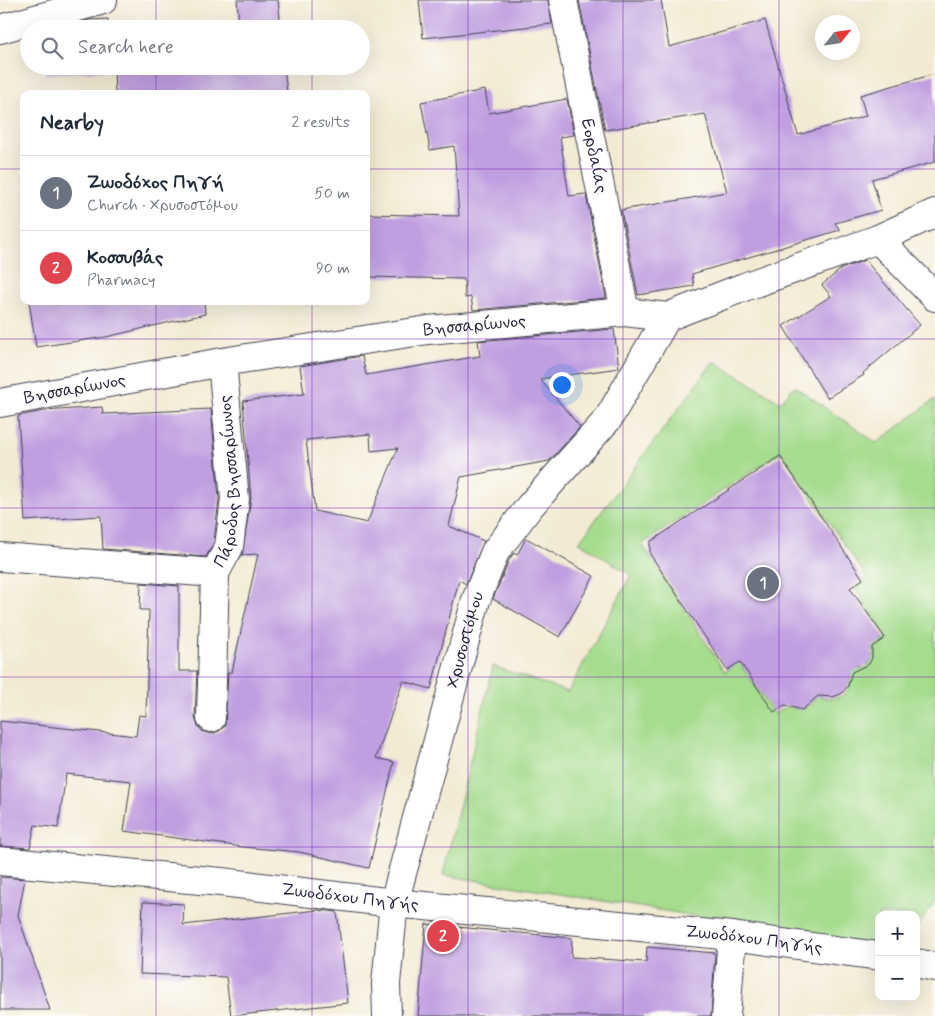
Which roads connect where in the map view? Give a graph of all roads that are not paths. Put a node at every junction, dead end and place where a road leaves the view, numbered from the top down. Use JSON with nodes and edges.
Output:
{"nodes":[{"id":1,"x":103,"y":0,"type":"edge"},
{"id":2,"x":563,"y":0,"type":"edge"},
{"id":3,"x":32,"y":20,"type":"edge"},
{"id":4,"x":20,"y":23,"type":"edge"},
{"id":5,"x":0,"y":29,"type":"edge"},
{"id":6,"x":935,"y":213,"type":"edge"},
{"id":7,"x":878,"y":239,"type":"junction"},
{"id":8,"x":935,"y":297,"type":"edge"},
{"id":9,"x":625,"y":312,"type":"junction"},
{"id":10,"x":667,"y":317,"type":"junction"},
{"id":11,"x":222,"y":362,"type":"junction"},
{"id":12,"x":4,"y":408,"type":"edge"},
{"id":13,"x":0,"y":558,"type":"edge"},
{"id":14,"x":215,"y":573,"type":"junction"},
{"id":15,"x":211,"y":718,"type":"dead end"},
{"id":16,"x":0,"y":861,"type":"edge"},
{"id":17,"x":394,"y":903,"type":"junction"},
{"id":18,"x":732,"y":936,"type":"junction"},
{"id":19,"x":875,"y":955,"type":"edge"},
{"id":20,"x":920,"y":964,"type":"edge"},
{"id":21,"x":935,"y":967,"type":"edge"},
{"id":22,"x":387,"y":1016,"type":"edge"},
{"id":23,"x":726,"y":1016,"type":"edge"}],
"edges":[{"from":1,"to":3,"type":"street"},
{"from":2,"to":9,"type":"street","name":"Εορδαίας"},
{"from":4,"to":5,"type":"street"},
{"from":6,"to":7,"type":"street","name":"Βησσαρίωνος"},
{"from":7,"to":8,"type":"street"},
{"from":7,"to":10,"type":"street","name":"Βησσαρίωνος"},
{"from":9,"to":10,"type":"street","name":"Βησσαρίωνος"},
{"from":9,"to":11,"type":"street","name":"Βησσαρίωνος"},
{"from":10,"to":17,"type":"street","name":"Χρυσοστόμου"},
{"from":11,"to":12,"type":"street","name":"Βησσαρίωνος"},
{"from":11,"to":14,"type":"street","name":"Πάροδος Βησσαρίωνος"},
{"from":13,"to":14,"type":"street"},
{"from":14,"to":15,"type":"street","name":"Πάροδος Βησσαρίωνος"},
{"from":16,"to":17,"type":"street","name":"Ζωοδόχου Πηγής"},
{"from":17,"to":18,"type":"street","name":"Ζωοδόχου Πηγής"},
{"from":17,"to":22,"type":"street","name":"Χρυσοστόμου"},
{"from":18,"to":19,"type":"street","name":"Ζωοδόχου Πηγής"},
{"from":18,"to":23,"type":"street"},
{"from":20,"to":21,"type":"street"}]}
